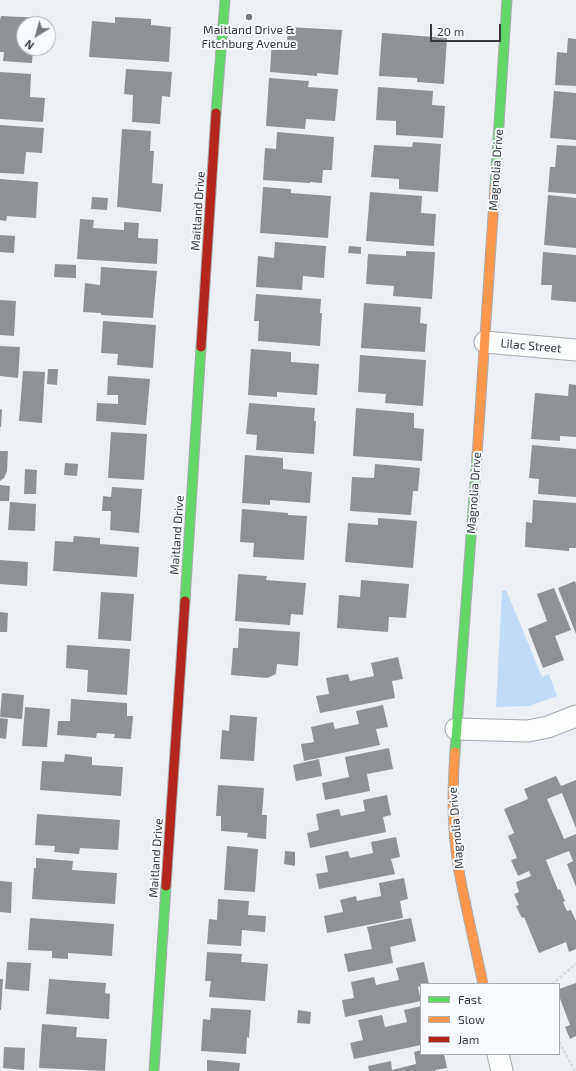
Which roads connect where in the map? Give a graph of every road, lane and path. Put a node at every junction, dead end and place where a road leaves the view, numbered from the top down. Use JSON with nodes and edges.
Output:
{"nodes":[{"id":1,"x":225,"y":0,"type":"edge"},
{"id":2,"x":507,"y":0,"type":"edge"},
{"id":3,"x":485,"y":342,"type":"junction"},
{"id":4,"x":576,"y":350,"type":"edge"},
{"id":5,"x":576,"y":717,"type":"edge"},
{"id":6,"x":456,"y":729,"type":"junction"},
{"id":7,"x":576,"y":964,"type":"edge"},
{"id":8,"x":483,"y":983,"type":"edge"},
{"id":9,"x":553,"y":983,"type":"edge"},
{"id":10,"x":560,"y":1044,"type":"edge"},
{"id":11,"x":498,"y":1055,"type":"edge"},
{"id":12,"x":154,"y":1071,"type":"edge"},
{"id":13,"x":502,"y":1071,"type":"edge"},
{"id":14,"x":574,"y":1071,"type":"edge"}],
"edges":[{"from":1,"to":12,"type":"main road","name":"Maitland Drive"},
{"from":2,"to":3,"type":"main road","name":"Magnolia Drive"},
{"from":3,"to":4,"type":"street","name":"Lilac Street"},
{"from":3,"to":6,"type":"main road","name":"Magnolia Drive"},
{"from":5,"to":6,"type":"street"},
{"from":6,"to":8,"type":"main road","name":"Magnolia Drive"},
{"from":7,"to":9,"type":"path"},
{"from":10,"to":14,"type":"path"},
{"from":11,"to":13,"type":"street"}]}
